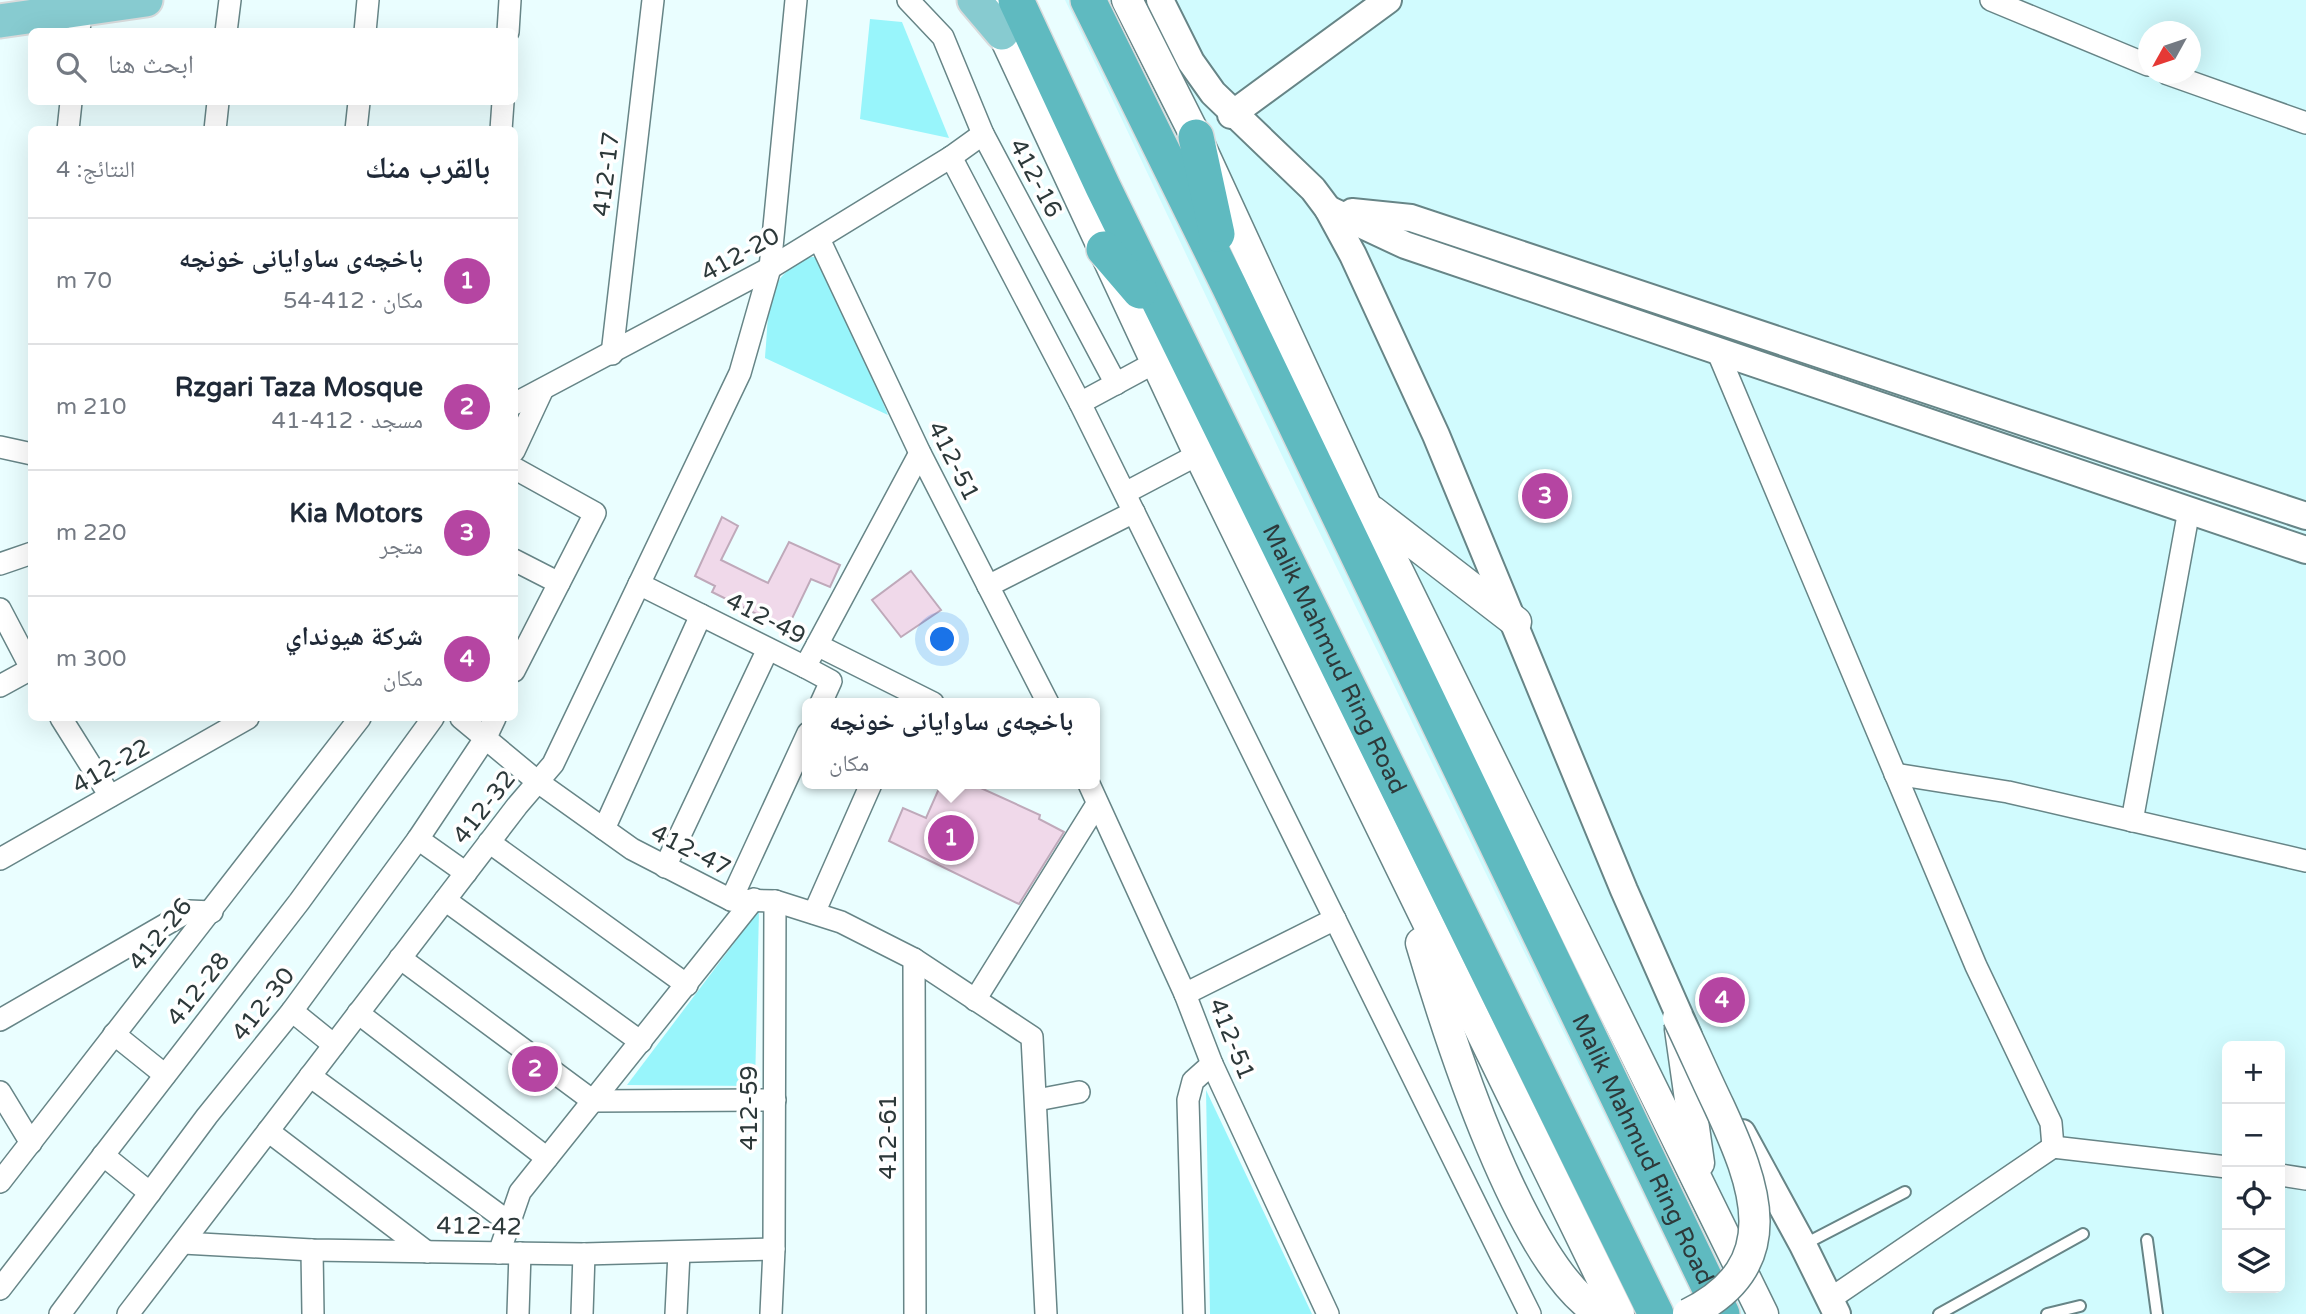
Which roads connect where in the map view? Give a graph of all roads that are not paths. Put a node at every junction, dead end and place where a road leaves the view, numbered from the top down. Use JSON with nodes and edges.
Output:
{"nodes":[{"id":1,"x":146,"y":0,"type":"edge"},
{"id":2,"x":230,"y":0,"type":"edge"},
{"id":3,"x":368,"y":0,"type":"edge"},
{"id":4,"x":510,"y":0,"type":"edge"},
{"id":5,"x":653,"y":0,"type":"edge"},
{"id":6,"x":796,"y":0,"type":"edge"},
{"id":7,"x":908,"y":0,"type":"edge"},
{"id":8,"x":974,"y":0,"type":"edge"},
{"id":9,"x":988,"y":0,"type":"edge"},
{"id":10,"x":1016,"y":0,"type":"edge"},
{"id":11,"x":1088,"y":0,"type":"edge"},
{"id":12,"x":1127,"y":0,"type":"edge"},
{"id":13,"x":1160,"y":0,"type":"edge"},
{"id":14,"x":1388,"y":0,"type":"edge"},
{"id":15,"x":1991,"y":0,"type":"edge"},
{"id":16,"x":80,"y":20,"type":"edge"},
{"id":17,"x":0,"y":21,"type":"edge"},
{"id":18,"x":226,"y":28,"type":"edge"},
{"id":19,"x":365,"y":28,"type":"edge"},
{"id":20,"x":508,"y":28,"type":"edge"},
{"id":21,"x":1002,"y":33,"type":"junction"},
{"id":22,"x":2138,"y":61,"type":"edge"},
{"id":23,"x":2196,"y":84,"type":"edge"},
{"id":24,"x":71,"y":105,"type":"edge"},
{"id":25,"x":218,"y":105,"type":"edge"},
{"id":26,"x":359,"y":105,"type":"edge"},
{"id":27,"x":503,"y":105,"type":"edge"},
{"id":28,"x":1231,"y":115,"type":"junction"},
{"id":29,"x":2306,"y":123,"type":"edge"},
{"id":30,"x":68,"y":126,"type":"edge"},
{"id":31,"x":215,"y":126,"type":"edge"},
{"id":32,"x":356,"y":126,"type":"edge"},
{"id":33,"x":501,"y":126,"type":"edge"},
{"id":34,"x":983,"y":134,"type":"junction"},
{"id":35,"x":1196,"y":137,"type":"junction"},
{"id":36,"x":951,"y":157,"type":"junction"},
{"id":37,"x":1328,"y":209,"type":"junction"},
{"id":38,"x":1411,"y":218,"type":"junction"},
{"id":39,"x":819,"y":239,"type":"junction"},
{"id":40,"x":1405,"y":244,"type":"junction"},
{"id":41,"x":1104,"y":249,"type":"junction"},
{"id":42,"x":770,"y":268,"type":"junction"},
{"id":43,"x":1229,"y":286,"type":"junction"},
{"id":44,"x":1173,"y":329,"type":"junction"},
{"id":45,"x":1716,"y":348,"type":"junction"},
{"id":46,"x":612,"y":354,"type":"junction"},
{"id":47,"x":1156,"y":362,"type":"junction"},
{"id":48,"x":1116,"y":384,"type":"junction"},
{"id":49,"x":542,"y":391,"type":"junction"},
{"id":50,"x":518,"y":402,"type":"edge"},
{"id":51,"x":1080,"y":403,"type":"junction"},
{"id":52,"x":518,"y":442,"type":"edge"},
{"id":53,"x":0,"y":447,"type":"edge"},
{"id":54,"x":28,"y":452,"type":"edge"},
{"id":55,"x":920,"y":453,"type":"junction"},
{"id":56,"x":1199,"y":454,"type":"junction"},
{"id":57,"x":518,"y":470,"type":"edge"},
{"id":58,"x":1129,"y":503,"type":"junction"},
{"id":59,"x":1367,"y":508,"type":"junction"},
{"id":60,"x":2189,"y":510,"type":"junction"},
{"id":61,"x":2306,"y":516,"type":"edge"},
{"id":62,"x":2306,"y":550,"type":"edge"},
{"id":63,"x":28,"y":554,"type":"edge"},
{"id":64,"x":518,"y":562,"type":"edge"},
{"id":65,"x":0,"y":564,"type":"edge"},
{"id":66,"x":559,"y":583,"type":"junction"},
{"id":67,"x":639,"y":584,"type":"junction"},
{"id":68,"x":988,"y":586,"type":"junction"},
{"id":69,"x":0,"y":609,"type":"edge"},
{"id":70,"x":702,"y":615,"type":"junction"},
{"id":71,"x":1516,"y":622,"type":"junction"},
{"id":72,"x":817,"y":645,"type":"junction"},
{"id":73,"x":768,"y":649,"type":"junction"},
{"id":74,"x":518,"y":658,"type":"edge"},
{"id":75,"x":843,"y":658,"type":"junction"},
{"id":76,"x":28,"y":663,"type":"edge"},
{"id":77,"x":805,"y":667,"type":"junction"},
{"id":78,"x":28,"y":671,"type":"edge"},
{"id":79,"x":831,"y":681,"type":"junction"},
{"id":80,"x":0,"y":686,"type":"edge"},
{"id":81,"x":823,"y":698,"type":"edge"},
{"id":82,"x":908,"y":698,"type":"edge"},
{"id":83,"x":1045,"y":698,"type":"edge"},
{"id":84,"x":63,"y":721,"type":"edge"},
{"id":85,"x":235,"y":721,"type":"edge"},
{"id":86,"x":358,"y":721,"type":"edge"},
{"id":87,"x":431,"y":721,"type":"edge"},
{"id":88,"x":471,"y":721,"type":"edge"},
{"id":89,"x":218,"y":725,"type":"edge"},
{"id":90,"x":490,"y":727,"type":"edge"},
{"id":91,"x":802,"y":744,"type":"edge"},
{"id":92,"x":1895,"y":774,"type":"junction"},
{"id":93,"x":538,"y":782,"type":"junction"},
{"id":94,"x":869,"y":789,"type":"edge"},
{"id":95,"x":1091,"y":789,"type":"edge"},
{"id":96,"x":110,"y":796,"type":"junction"},
{"id":97,"x":1097,"y":804,"type":"junction"},
{"id":98,"x":2132,"y":821,"type":"junction"},
{"id":99,"x":604,"y":830,"type":"junction"},
{"id":100,"x":418,"y":839,"type":"junction"},
{"id":101,"x":489,"y":842,"type":"junction"},
{"id":102,"x":0,"y":859,"type":"edge"},
{"id":103,"x":2306,"y":861,"type":"edge"},
{"id":104,"x":665,"y":867,"type":"junction"},
{"id":105,"x":1401,"y":871,"type":"junction"},
{"id":106,"x":466,"y":873,"type":"junction"},
{"id":107,"x":445,"y":900,"type":"junction"},
{"id":108,"x":731,"y":900,"type":"junction"},
{"id":109,"x":765,"y":900,"type":"junction"},
{"id":110,"x":212,"y":912,"type":"junction"},
{"id":111,"x":814,"y":914,"type":"junction"},
{"id":112,"x":1335,"y":919,"type":"junction"},
{"id":113,"x":400,"y":958,"type":"junction"},
{"id":114,"x":914,"y":960,"type":"junction"},
{"id":115,"x":687,"y":985,"type":"junction"},
{"id":116,"x":1185,"y":995,"type":"junction"},
{"id":117,"x":975,"y":1000,"type":"junction"},
{"id":118,"x":292,"y":1012,"type":"junction"},
{"id":119,"x":358,"y":1013,"type":"junction"},
{"id":120,"x":1678,"y":1018,"type":"junction"},
{"id":121,"x":0,"y":1020,"type":"edge"},
{"id":122,"x":114,"y":1034,"type":"junction"},
{"id":123,"x":641,"y":1042,"type":"junction"},
{"id":124,"x":334,"y":1045,"type":"junction"},
{"id":125,"x":1212,"y":1064,"type":"junction"},
{"id":126,"x":165,"y":1075,"type":"junction"},
{"id":127,"x":310,"y":1076,"type":"junction"},
{"id":128,"x":0,"y":1092,"type":"edge"},
{"id":129,"x":1079,"y":1092,"type":"dead end"},
{"id":130,"x":775,"y":1100,"type":"junction"},
{"id":131,"x":1037,"y":1100,"type":"junction"},
{"id":132,"x":593,"y":1101,"type":"junction"},
{"id":133,"x":268,"y":1131,"type":"junction"},
{"id":134,"x":31,"y":1143,"type":"junction"},
{"id":135,"x":2053,"y":1147,"type":"junction"},
{"id":136,"x":103,"y":1155,"type":"junction"},
{"id":137,"x":547,"y":1158,"type":"junction"},
{"id":138,"x":2222,"y":1166,"type":"edge"},
{"id":139,"x":2285,"y":1176,"type":"edge"},
{"id":140,"x":2306,"y":1179,"type":"edge"},
{"id":141,"x":0,"y":1182,"type":"edge"},
{"id":142,"x":1702,"y":1188,"type":"junction"},
{"id":143,"x":1905,"y":1192,"type":"dead end"},
{"id":144,"x":149,"y":1193,"type":"junction"},
{"id":145,"x":510,"y":1223,"type":"junction"},
{"id":146,"x":2083,"y":1234,"type":"dead end"},
{"id":147,"x":2147,"y":1240,"type":"dead end"},
{"id":148,"x":183,"y":1243,"type":"junction"},
{"id":149,"x":1803,"y":1245,"type":"junction"},
{"id":150,"x":775,"y":1249,"type":"junction"},
{"id":151,"x":312,"y":1250,"type":"junction"},
{"id":152,"x":427,"y":1252,"type":"junction"},
{"id":153,"x":510,"y":1253,"type":"junction"},
{"id":154,"x":679,"y":1253,"type":"junction"},
{"id":155,"x":584,"y":1254,"type":"junction"},
{"id":156,"x":155,"y":1280,"type":"junction"},
{"id":157,"x":0,"y":1289,"type":"edge"},
{"id":158,"x":1834,"y":1306,"type":"edge"},
{"id":159,"x":2080,"y":1306,"type":"dead end"},
{"id":160,"x":1956,"y":1310,"type":"edge"},
{"id":161,"x":60,"y":1314,"type":"edge"},
{"id":162,"x":128,"y":1314,"type":"edge"},
{"id":163,"x":148,"y":1314,"type":"edge"},
{"id":164,"x":313,"y":1314,"type":"edge"},
{"id":165,"x":518,"y":1314,"type":"edge"},
{"id":166,"x":582,"y":1314,"type":"edge"},
{"id":167,"x":676,"y":1314,"type":"edge"},
{"id":168,"x":771,"y":1314,"type":"edge"},
{"id":169,"x":915,"y":1314,"type":"edge"},
{"id":170,"x":1046,"y":1314,"type":"edge"},
{"id":171,"x":1194,"y":1314,"type":"edge"},
{"id":172,"x":1328,"y":1314,"type":"edge"},
{"id":173,"x":1530,"y":1314,"type":"edge"},
{"id":174,"x":1602,"y":1314,"type":"edge"},
{"id":175,"x":1619,"y":1314,"type":"edge"},
{"id":176,"x":1656,"y":1314,"type":"edge"},
{"id":177,"x":1688,"y":1314,"type":"edge"},
{"id":178,"x":1722,"y":1314,"type":"edge"},
{"id":179,"x":1763,"y":1314,"type":"edge"},
{"id":180,"x":1940,"y":1314,"type":"edge"},
{"id":181,"x":2047,"y":1314,"type":"edge"},
{"id":182,"x":2157,"y":1314,"type":"edge"}],
"edges":[{"from":1,"to":16,"type":"main road"},
{"from":2,"to":18,"type":"street"},
{"from":3,"to":19,"type":"street"},
{"from":4,"to":20,"type":"street"},
{"from":5,"to":46,"type":"street","name":"412-17"},
{"from":6,"to":42,"type":"street","name":"412-32"},
{"from":7,"to":34,"type":"street","name":"412-16"},
{"from":8,"to":21,"type":"main road"},
{"from":9,"to":21,"type":"main road"},
{"from":10,"to":44,"type":"highway","name":"Malik Mahmud Ring Road"},
{"from":11,"to":43,"type":"highway","name":"Malik Mahmud Ring Road"},
{"from":12,"to":35,"type":"main road"},
{"from":13,"to":28,"type":"street"},
{"from":14,"to":28,"type":"street"},
{"from":15,"to":22,"type":"street"},
{"from":16,"to":17,"type":"main road"},
{"from":21,"to":41,"type":"main road"},
{"from":23,"to":29,"type":"street"},
{"from":24,"to":30,"type":"street"},
{"from":25,"to":31,"type":"street"},
{"from":26,"to":32,"type":"street"},
{"from":27,"to":33,"type":"street"},
{"from":28,"to":37,"type":"street"},
{"from":34,"to":36,"type":"street","name":"412-20"},
{"from":34,"to":48,"type":"street","name":"412-16"},
{"from":35,"to":43,"type":"highway"},
{"from":35,"to":59,"type":"main road"},
{"from":36,"to":39,"type":"street","name":"412-20"},
{"from":36,"to":51,"type":"street"},
{"from":37,"to":38,"type":"street"},
{"from":37,"to":40,"type":"street"},
{"from":37,"to":71,"type":"street"},
{"from":38,"to":40,"type":"street"},
{"from":38,"to":61,"type":"street"},
{"from":39,"to":42,"type":"street","name":"412-20"},
{"from":39,"to":55,"type":"street","name":"412-51"},
{"from":40,"to":45,"type":"street"},
{"from":41,"to":44,"type":"highway"},
{"from":41,"to":47,"type":"main road"},
{"from":42,"to":46,"type":"street","name":"412-20"},
{"from":42,"to":67,"type":"street","name":"412-32"},
{"from":43,"to":178,"type":"highway","name":"Malik Mahmud Ring Road"},
{"from":44,"to":176,"type":"highway","name":"Malik Mahmud Ring Road"},
{"from":45,"to":60,"type":"street"},
{"from":45,"to":92,"type":"street"},
{"from":46,"to":49,"type":"street","name":"412-20"},
{"from":47,"to":48,"type":"street"},
{"from":47,"to":56,"type":"main road"},
{"from":48,"to":51,"type":"street"},
{"from":49,"to":50,"type":"street","name":"412-20"},
{"from":49,"to":52,"type":"street"},
{"from":51,"to":58,"type":"street"},
{"from":53,"to":54,"type":"street"},
{"from":55,"to":68,"type":"street","name":"412-51"},
{"from":55,"to":72,"type":"street"},
{"from":56,"to":58,"type":"street"},
{"from":56,"to":105,"type":"main road"},
{"from":57,"to":66,"type":"street"},
{"from":58,"to":68,"type":"street"},
{"from":58,"to":112,"type":"street"},
{"from":59,"to":71,"type":"main road"},
{"from":59,"to":142,"type":"main road"},
{"from":60,"to":62,"type":"street"},
{"from":60,"to":98,"type":"street"},
{"from":63,"to":65,"type":"street"},
{"from":64,"to":66,"type":"street"},
{"from":66,"to":74,"type":"street"},
{"from":67,"to":70,"type":"street","name":"412-49"},
{"from":67,"to":93,"type":"street","name":"412-32"},
{"from":68,"to":83,"type":"street","name":"412-51"},
{"from":69,"to":76,"type":"street"},
{"from":70,"to":73,"type":"street","name":"412-49"},
{"from":70,"to":99,"type":"street"},
{"from":71,"to":120,"type":"street"},
{"from":72,"to":75,"type":"street","name":"412-49"},
{"from":72,"to":77,"type":"street","name":"412-49"},
{"from":73,"to":77,"type":"street","name":"412-49"},
{"from":73,"to":104,"type":"street"},
{"from":75,"to":79,"type":"street"},
{"from":75,"to":82,"type":"street","name":"412-49"},
{"from":77,"to":79,"type":"street"},
{"from":78,"to":80,"type":"street"},
{"from":79,"to":81,"type":"street"},
{"from":84,"to":96,"type":"street"},
{"from":85,"to":89,"type":"street","name":"412-22"},
{"from":86,"to":110,"type":"street","name":"412-26"},
{"from":87,"to":126,"type":"street","name":"412-28"},
{"from":88,"to":90,"type":"street","name":"412-47"},
{"from":89,"to":96,"type":"street","name":"412-22"},
{"from":90,"to":93,"type":"street","name":"412-47"},
{"from":90,"to":100,"type":"street","name":"412-30"},
{"from":91,"to":108,"type":"street"},
{"from":92,"to":98,"type":"street"},
{"from":92,"to":135,"type":"street"},
{"from":93,"to":99,"type":"street","name":"412-47"},
{"from":93,"to":101,"type":"street","name":"412-32"},
{"from":94,"to":111,"type":"street"},
{"from":95,"to":97,"type":"street","name":"412-51"},
{"from":96,"to":102,"type":"street","name":"412-22"},
{"from":97,"to":116,"type":"street","name":"412-51"},
{"from":97,"to":117,"type":"street"},
{"from":98,"to":103,"type":"street"},
{"from":99,"to":104,"type":"street","name":"412-47"},
{"from":100,"to":106,"type":"street"},
{"from":100,"to":118,"type":"street","name":"412-30"},
{"from":101,"to":106,"type":"street","name":"412-32"},
{"from":101,"to":115,"type":"street"},
{"from":104,"to":108,"type":"street","name":"412-47"},
{"from":105,"to":174,"type":"main road"},
{"from":105,"to":175,"type":"main road"},
{"from":106,"to":107,"type":"street","name":"412-32"},
{"from":107,"to":113,"type":"street","name":"412-32"},
{"from":107,"to":123,"type":"street"},
{"from":108,"to":109,"type":"street","name":"412-47"},
{"from":109,"to":111,"type":"street","name":"412-47"},
{"from":109,"to":115,"type":"street"},
{"from":109,"to":130,"type":"street","name":"412-59"},
{"from":110,"to":121,"type":"street"},
{"from":110,"to":122,"type":"street","name":"412-26"},
{"from":111,"to":114,"type":"street","name":"412-47"},
{"from":112,"to":116,"type":"street"},
{"from":112,"to":173,"type":"street"},
{"from":113,"to":119,"type":"street","name":"412-32"},
{"from":113,"to":132,"type":"street"},
{"from":114,"to":117,"type":"street","name":"412-47"},
{"from":114,"to":169,"type":"street","name":"412-61"},
{"from":115,"to":123,"type":"street"},
{"from":116,"to":125,"type":"street","name":"412-51"},
{"from":117,"to":131,"type":"street","name":"412-47"},
{"from":118,"to":124,"type":"street"},
{"from":118,"to":144,"type":"street","name":"412-30"},
{"from":119,"to":124,"type":"street","name":"412-32"},
{"from":119,"to":137,"type":"street"},
{"from":120,"to":142,"type":"main road"},
{"from":120,"to":149,"type":"street"},
{"from":120,"to":177,"type":"main road","bridge":true},
{"from":122,"to":126,"type":"street"},
{"from":122,"to":134,"type":"street","name":"412-26"},
{"from":123,"to":132,"type":"street"},
{"from":124,"to":127,"type":"street","name":"412-32"},
{"from":125,"to":171,"type":"street"},
{"from":125,"to":172,"type":"street","name":"412-51"},
{"from":126,"to":136,"type":"street","name":"412-28"},
{"from":127,"to":133,"type":"street","name":"412-32"},
{"from":127,"to":145,"type":"street"},
{"from":128,"to":134,"type":"street"},
{"from":129,"to":131,"type":"street"},
{"from":130,"to":132,"type":"street"},
{"from":130,"to":150,"type":"street","name":"412-59"},
{"from":131,"to":170,"type":"street"},
{"from":132,"to":137,"type":"street"},
{"from":133,"to":148,"type":"street","name":"412-32"},
{"from":133,"to":152,"type":"street"},
{"from":134,"to":141,"type":"street","name":"412-26"},
{"from":135,"to":138,"type":"street"},
{"from":135,"to":158,"type":"street"},
{"from":136,"to":144,"type":"street"},
{"from":136,"to":157,"type":"street","name":"412-28"},
{"from":137,"to":145,"type":"street"},
{"from":139,"to":140,"type":"street"},
{"from":142,"to":179,"type":"main road"},
{"from":143,"to":149,"type":"lane"},
{"from":144,"to":161,"type":"street","name":"412-30"},
{"from":145,"to":153,"type":"street"},
{"from":146,"to":160,"type":"lane"},
{"from":147,"to":182,"type":"lane"},
{"from":148,"to":151,"type":"street","name":"412-42"},
{"from":148,"to":156,"type":"street","name":"412-32"},
{"from":149,"to":158,"type":"street"},
{"from":150,"to":154,"type":"street","name":"412-42"},
{"from":150,"to":168,"type":"street","name":"412-59"},
{"from":151,"to":152,"type":"street","name":"412-42"},
{"from":151,"to":164,"type":"street"},
{"from":152,"to":153,"type":"street","name":"412-42"},
{"from":153,"to":155,"type":"street","name":"412-42"},
{"from":153,"to":165,"type":"street"},
{"from":154,"to":155,"type":"street","name":"412-42"},
{"from":154,"to":167,"type":"street"},
{"from":155,"to":166,"type":"street"},
{"from":156,"to":162,"type":"street","name":"412-32"},
{"from":156,"to":163,"type":"street"},
{"from":159,"to":181,"type":"lane"},
{"from":160,"to":180,"type":"lane"}]}
